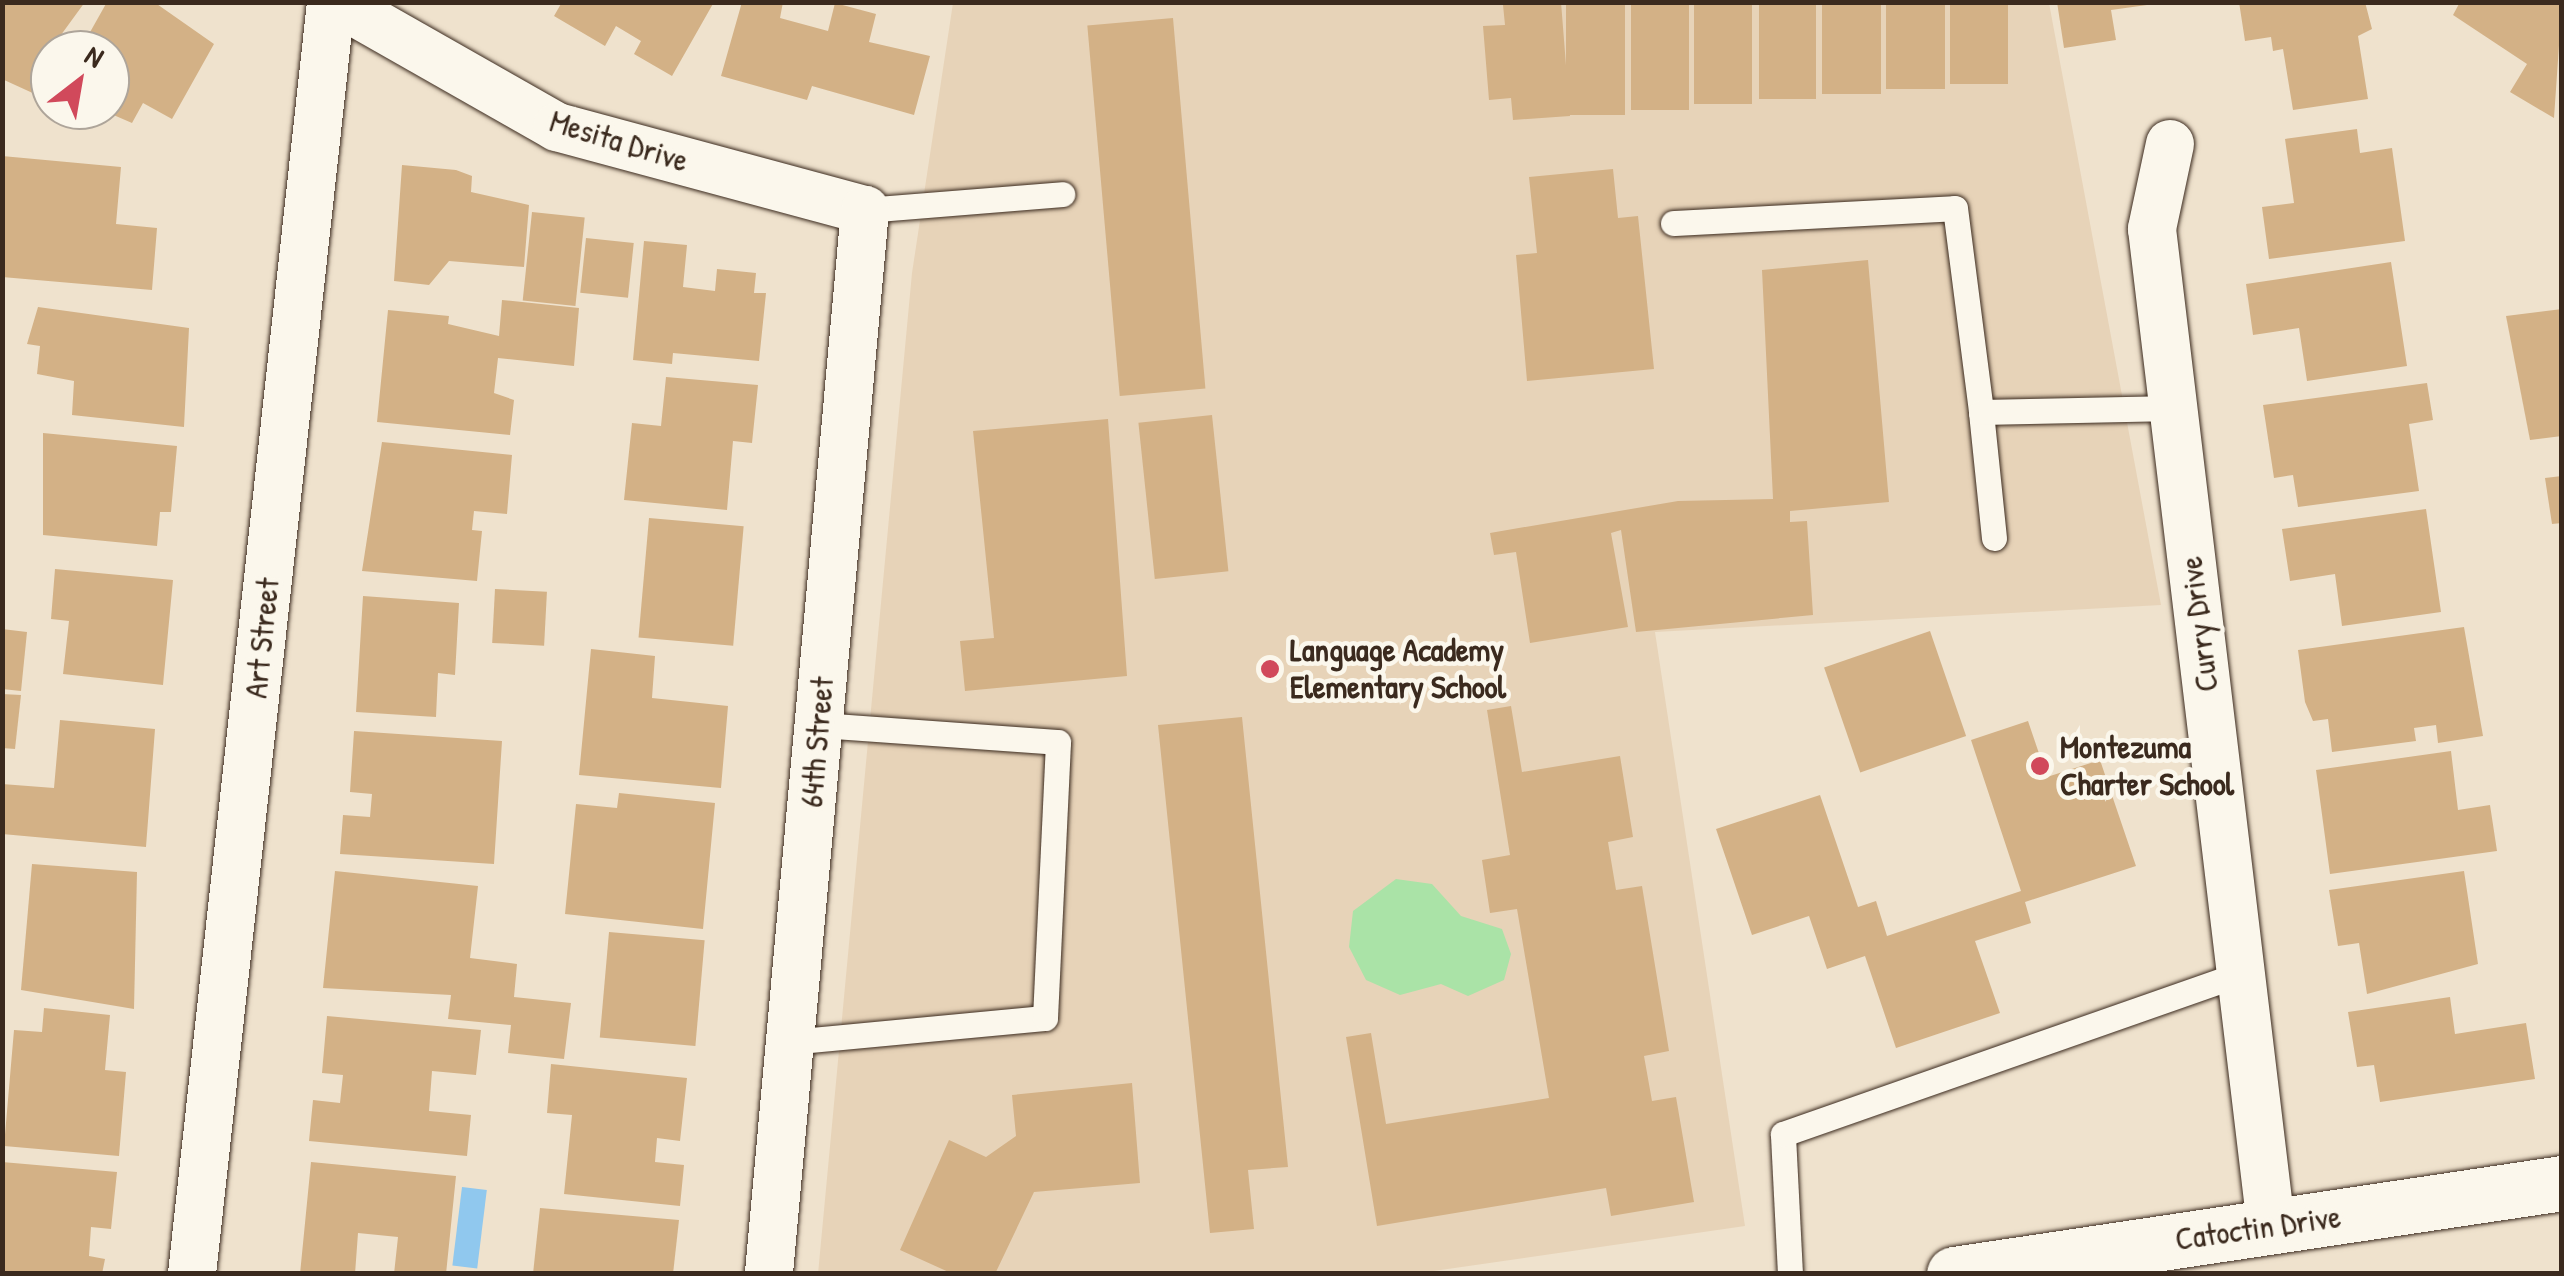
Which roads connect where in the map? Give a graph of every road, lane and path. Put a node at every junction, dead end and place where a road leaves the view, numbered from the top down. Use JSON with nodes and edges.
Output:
{"nodes":[{"id":1,"x":334,"y":2,"type":"edge"},
{"id":2,"x":2170,"y":144,"type":"dead end"},
{"id":3,"x":1062,"y":194,"type":"dead end"},
{"id":4,"x":865,"y":210,"type":"junction"},
{"id":5,"x":1673,"y":223,"type":"dead end"},
{"id":6,"x":2174,"y":408,"type":"junction"},
{"id":7,"x":1981,"y":412,"type":"junction"},
{"id":8,"x":1994,"y":538,"type":"dead end"},
{"id":9,"x":819,"y":724,"type":"junction"},
{"id":10,"x":2241,"y":974,"type":"junction"},
{"id":11,"x":790,"y":1042,"type":"junction"},
{"id":12,"x":2562,"y":1183,"type":"edge"},
{"id":13,"x":2272,"y":1225,"type":"junction"},
{"id":14,"x":192,"y":1274,"type":"edge"},
{"id":15,"x":769,"y":1274,"type":"edge"},
{"id":16,"x":1790,"y":1274,"type":"edge"},
{"id":17,"x":1954,"y":1274,"type":"edge"}],
"edges":[{"from":1,"to":4,"type":"street","name":"Mesita Drive"},
{"from":1,"to":14,"type":"street","name":"Art Street"},
{"from":2,"to":6,"type":"street","name":"Curry Drive"},
{"from":3,"to":4,"type":"lane"},
{"from":4,"to":9,"type":"street","name":"64th Street"},
{"from":5,"to":7,"type":"lane"},
{"from":6,"to":7,"type":"lane"},
{"from":6,"to":10,"type":"street","name":"Curry Drive"},
{"from":7,"to":8,"type":"lane"},
{"from":9,"to":11,"type":"street","name":"64th Street"},
{"from":9,"to":11,"type":"lane"},
{"from":10,"to":13,"type":"street","name":"Curry Drive"},
{"from":10,"to":16,"type":"lane"},
{"from":11,"to":15,"type":"street","name":"64th Street"},
{"from":12,"to":13,"type":"street","name":"Catoctin Drive"},
{"from":13,"to":17,"type":"street","name":"Catoctin Drive"}]}
